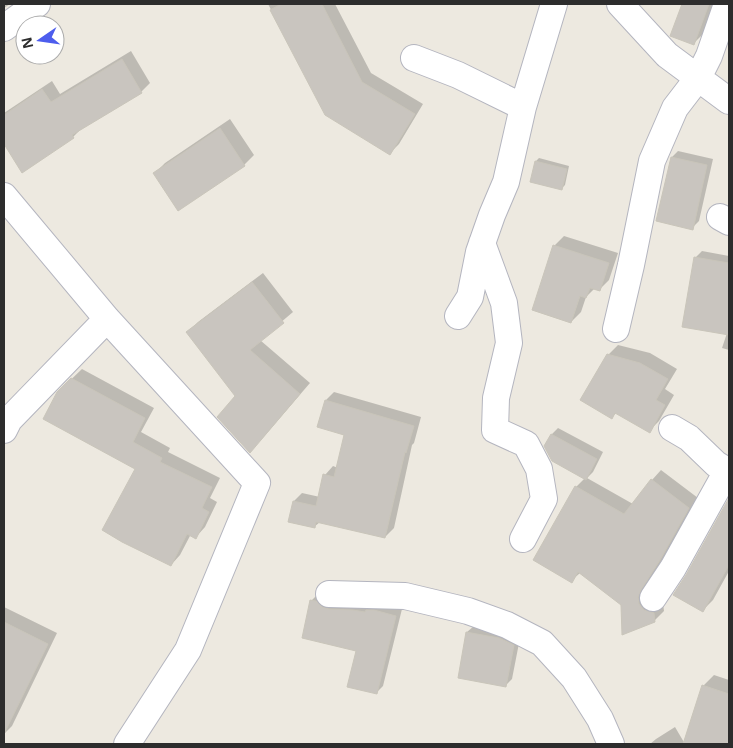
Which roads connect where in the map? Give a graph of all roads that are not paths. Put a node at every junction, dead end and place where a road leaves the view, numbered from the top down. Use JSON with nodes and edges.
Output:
{"nodes":[{"id":1,"x":37,"y":4,"type":"edge"},
{"id":2,"x":554,"y":4,"type":"edge"},
{"id":3,"x":620,"y":4,"type":"edge"},
{"id":4,"x":727,"y":4,"type":"edge"},
{"id":5,"x":4,"y":28,"type":"edge"},
{"id":6,"x":414,"y":58,"type":"dead end"},
{"id":7,"x":698,"y":78,"type":"junction"},
{"id":8,"x":729,"y":101,"type":"edge"},
{"id":9,"x":523,"y":108,"type":"junction"},
{"id":10,"x":4,"y":196,"type":"edge"},
{"id":11,"x":482,"y":243,"type":"junction"},
{"id":12,"x":458,"y":316,"type":"dead end"},
{"id":13,"x":107,"y":320,"type":"junction"},
{"id":14,"x":616,"y":329,"type":"dead end"},
{"id":15,"x":672,"y":428,"type":"dead end"},
{"id":16,"x":4,"y":430,"type":"edge"},
{"id":17,"x":728,"y":472,"type":"edge"},
{"id":18,"x":523,"y":538,"type":"dead end"},
{"id":19,"x":329,"y":594,"type":"dead end"},
{"id":20,"x":653,"y":598,"type":"dead end"},
{"id":21,"x":127,"y":744,"type":"edge"},
{"id":22,"x":611,"y":744,"type":"edge"}],
"edges":[{"from":1,"to":5,"type":"street"},
{"from":2,"to":9,"type":"street"},
{"from":3,"to":7,"type":"street"},
{"from":4,"to":7,"type":"street"},
{"from":6,"to":9,"type":"street"},
{"from":7,"to":8,"type":"street"},
{"from":7,"to":14,"type":"street"},
{"from":9,"to":11,"type":"street"},
{"from":10,"to":13,"type":"street"},
{"from":11,"to":12,"type":"street"},
{"from":11,"to":18,"type":"street"},
{"from":13,"to":16,"type":"street"},
{"from":13,"to":21,"type":"street"},
{"from":15,"to":17,"type":"street"},
{"from":17,"to":20,"type":"street"},
{"from":19,"to":22,"type":"street"}]}
